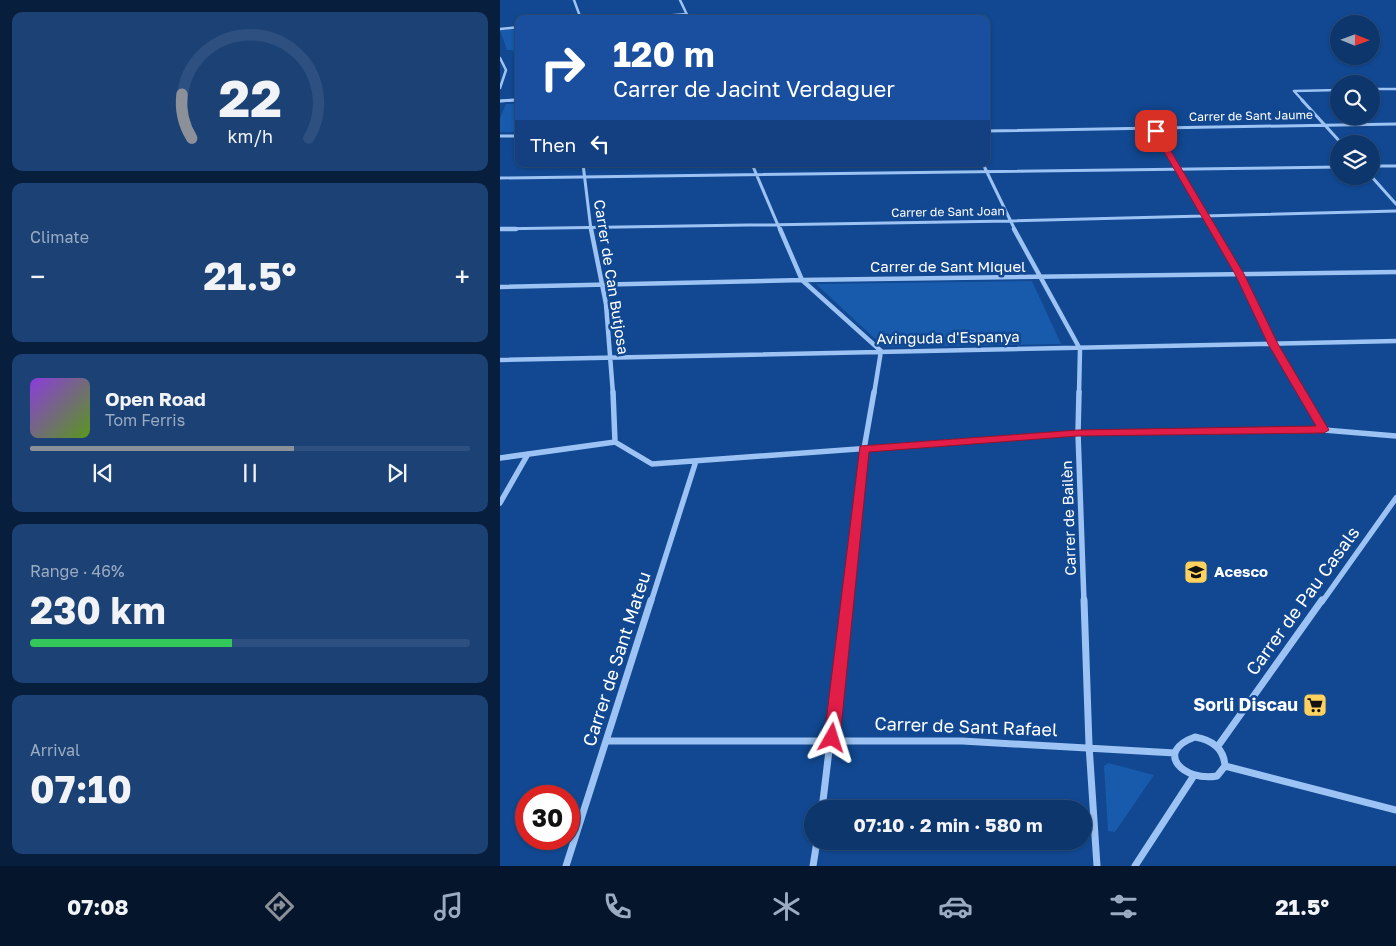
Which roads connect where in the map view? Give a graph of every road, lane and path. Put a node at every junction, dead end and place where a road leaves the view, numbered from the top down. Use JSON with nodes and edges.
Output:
{"nodes":[{"id":1,"x":574,"y":0,"type":"edge"},
{"id":2,"x":680,"y":0,"type":"edge"},
{"id":3,"x":686,"y":14,"type":"joint"},
{"id":4,"x":580,"y":15,"type":"edge"},
{"id":5,"x":674,"y":15,"type":"edge"},
{"id":6,"x":515,"y":27,"type":"edge"},
{"id":7,"x":500,"y":29,"type":"edge"},
{"id":8,"x":500,"y":58,"type":"edge"},
{"id":9,"x":500,"y":70,"type":"edge"},
{"id":10,"x":506,"y":70,"type":"junction"},
{"id":11,"x":500,"y":88,"type":"edge"},
{"id":12,"x":1396,"y":89,"type":"edge"},
{"id":13,"x":1330,"y":90,"type":"edge"},
{"id":14,"x":1380,"y":90,"type":"edge"},
{"id":15,"x":515,"y":100,"type":"edge"},
{"id":16,"x":500,"y":101,"type":"edge"},
{"id":17,"x":1396,"y":124,"type":"edge"},
{"id":18,"x":1325,"y":125,"type":"junction"},
{"id":19,"x":1154,"y":128,"type":"junction"},
{"id":20,"x":990,"y":131,"type":"edge"},
{"id":21,"x":1334,"y":135,"type":"edge"},
{"id":22,"x":500,"y":136,"type":"edge"},
{"id":23,"x":515,"y":136,"type":"edge"},
{"id":24,"x":1380,"y":166,"type":"edge"},
{"id":25,"x":1396,"y":166,"type":"edge"},
{"id":26,"x":583,"y":167,"type":"edge"},
{"id":27,"x":753,"y":167,"type":"edge"},
{"id":28,"x":984,"y":167,"type":"edge"},
{"id":29,"x":1330,"y":167,"type":"edge"},
{"id":30,"x":1179,"y":169,"type":"junction"},
{"id":31,"x":987,"y":172,"type":"junction"},
{"id":32,"x":756,"y":174,"type":"junction"},
{"id":33,"x":583,"y":177,"type":"junction"},
{"id":34,"x":500,"y":178,"type":"edge"},
{"id":35,"x":1379,"y":185,"type":"edge"},
{"id":36,"x":1396,"y":204,"type":"edge"},
{"id":37,"x":1396,"y":211,"type":"edge"},
{"id":38,"x":1204,"y":216,"type":"junction"},
{"id":39,"x":1010,"y":221,"type":"junction"},
{"id":40,"x":777,"y":224,"type":"junction"},
{"id":41,"x":590,"y":226,"type":"junction"},
{"id":42,"x":500,"y":229,"type":"edge"},
{"id":43,"x":1396,"y":272,"type":"edge"},
{"id":44,"x":1239,"y":274,"type":"junction"},
{"id":45,"x":1042,"y":278,"type":"junction"},
{"id":46,"x":802,"y":280,"type":"junction"},
{"id":47,"x":603,"y":286,"type":"junction"},
{"id":48,"x":500,"y":287,"type":"edge"},
{"id":49,"x":1396,"y":341,"type":"edge"},
{"id":50,"x":1273,"y":344,"type":"junction"},
{"id":51,"x":1080,"y":349,"type":"junction"},
{"id":52,"x":881,"y":351,"type":"junction"},
{"id":53,"x":612,"y":358,"type":"junction"},
{"id":54,"x":500,"y":360,"type":"edge"},
{"id":55,"x":1324,"y":430,"type":"junction"},
{"id":56,"x":1078,"y":433,"type":"junction"},
{"id":57,"x":1396,"y":436,"type":"edge"},
{"id":58,"x":616,"y":442,"type":"junction"},
{"id":59,"x":864,"y":449,"type":"junction"},
{"id":60,"x":528,"y":454,"type":"junction"},
{"id":61,"x":500,"y":458,"type":"edge"},
{"id":62,"x":696,"y":462,"type":"junction"},
{"id":63,"x":1396,"y":498,"type":"edge"},
{"id":64,"x":500,"y":503,"type":"edge"},
{"id":65,"x":832,"y":738,"type":"junction"},
{"id":66,"x":607,"y":741,"type":"junction"},
{"id":67,"x":1090,"y":746,"type":"junction"},
{"id":68,"x":1218,"y":746,"type":"junction"},
{"id":69,"x":1175,"y":754,"type":"junction"},
{"id":70,"x":1225,"y":766,"type":"junction"},
{"id":71,"x":1193,"y":777,"type":"junction"},
{"id":72,"x":823,"y":800,"type":"edge"},
{"id":73,"x":1396,"y":810,"type":"edge"},
{"id":74,"x":816,"y":850,"type":"edge"},
{"id":75,"x":566,"y":866,"type":"edge"},
{"id":76,"x":813,"y":866,"type":"edge"},
{"id":77,"x":1097,"y":866,"type":"edge"},
{"id":78,"x":1135,"y":866,"type":"edge"}],
"edges":[{"from":1,"to":4,"type":"street"},
{"from":2,"to":3,"type":"street"},
{"from":3,"to":5,"type":"street"},
{"from":6,"to":7,"type":"street"},
{"from":8,"to":10,"type":"street"},
{"from":9,"to":10,"type":"street"},
{"from":10,"to":11,"type":"street"},
{"from":12,"to":14,"type":"street"},
{"from":13,"to":18,"type":"street"},
{"from":15,"to":16,"type":"street"},
{"from":17,"to":18,"type":"street","name":"Carrer de Sant Jaume"},
{"from":18,"to":19,"type":"street","name":"Carrer de Sant Jaume"},
{"from":18,"to":21,"type":"street"},
{"from":19,"to":20,"type":"street","name":"Carrer de Sant Jaume"},
{"from":19,"to":30,"type":"street"},
{"from":22,"to":23,"type":"street"},
{"from":24,"to":25,"type":"street"},
{"from":26,"to":33,"type":"street","name":"Carrer de Can Butjosa"},
{"from":27,"to":32,"type":"street"},
{"from":28,"to":31,"type":"street","name":"Carrer de Bailèn"},
{"from":29,"to":30,"type":"street"},
{"from":30,"to":31,"type":"street"},
{"from":30,"to":38,"type":"street"},
{"from":31,"to":32,"type":"street"},
{"from":31,"to":39,"type":"street","name":"Carrer de Bailèn"},
{"from":32,"to":33,"type":"street"},
{"from":32,"to":40,"type":"street"},
{"from":33,"to":34,"type":"street"},
{"from":33,"to":41,"type":"street","name":"Carrer de Can Butjosa"},
{"from":35,"to":36,"type":"street"},
{"from":37,"to":38,"type":"street","name":"Carrer de Sant Joan"},
{"from":38,"to":39,"type":"street","name":"Carrer de Sant Joan"},
{"from":38,"to":44,"type":"street"},
{"from":39,"to":40,"type":"street","name":"Carrer de Sant Joan"},
{"from":39,"to":45,"type":"street","name":"Carrer de Bailèn"},
{"from":40,"to":41,"type":"street","name":"Carrer de Sant Joan"},
{"from":40,"to":46,"type":"street"},
{"from":41,"to":42,"type":"street","name":"Carrer de Sant Joan"},
{"from":41,"to":47,"type":"street","name":"Carrer de Can Butjosa"},
{"from":43,"to":44,"type":"street","name":"Carrer de Sant Miquel"},
{"from":44,"to":45,"type":"street","name":"Carrer de Sant Miquel"},
{"from":44,"to":50,"type":"street"},
{"from":45,"to":46,"type":"street","name":"Carrer de Sant Miquel"},
{"from":45,"to":51,"type":"street","name":"Carrer de Bailèn"},
{"from":46,"to":47,"type":"street","name":"Carrer de Sant Miquel"},
{"from":46,"to":52,"type":"street"},
{"from":47,"to":48,"type":"street","name":"Carrer de Sant Miquel"},
{"from":47,"to":53,"type":"street","name":"Carrer de Can Butjosa"},
{"from":49,"to":50,"type":"street","name":"Avinguda d'Espanya"},
{"from":50,"to":51,"type":"street","name":"Avinguda d'Espanya"},
{"from":50,"to":55,"type":"street"},
{"from":51,"to":52,"type":"street","name":"Avinguda d'Espanya"},
{"from":51,"to":56,"type":"street","name":"Carrer de Bailèn"},
{"from":52,"to":53,"type":"street","name":"Avinguda d'Espanya"},
{"from":52,"to":59,"type":"street"},
{"from":53,"to":54,"type":"street","name":"Avinguda d'Espanya"},
{"from":53,"to":58,"type":"street","name":"Carrer de Can Butjosa"},
{"from":55,"to":56,"type":"street"},
{"from":55,"to":57,"type":"street"},
{"from":56,"to":59,"type":"street"},
{"from":56,"to":67,"type":"street","name":"Carrer de Bailèn"},
{"from":58,"to":60,"type":"street"},
{"from":58,"to":62,"type":"street"},
{"from":59,"to":62,"type":"street"},
{"from":59,"to":65,"type":"street"},
{"from":60,"to":61,"type":"street"},
{"from":60,"to":64,"type":"street"},
{"from":62,"to":66,"type":"street","name":"Carrer de Sant Mateu"},
{"from":63,"to":68,"type":"street","name":"Carrer de Pau Casals"},
{"from":65,"to":66,"type":"street","name":"Carrer de Sant Rafael"},
{"from":65,"to":67,"type":"street","name":"Carrer de Sant Rafael"},
{"from":65,"to":72,"type":"street"},
{"from":66,"to":75,"type":"street","name":"Carrer de Sant Mateu"},
{"from":67,"to":69,"type":"street","name":"Carrer de Sant Rafael"},
{"from":67,"to":77,"type":"street","name":"Carrer de Bailèn"},
{"from":68,"to":69,"type":"street"},
{"from":68,"to":70,"type":"street"},
{"from":69,"to":71,"type":"street"},
{"from":70,"to":71,"type":"street"},
{"from":70,"to":73,"type":"street"},
{"from":71,"to":78,"type":"street"},
{"from":74,"to":76,"type":"street"}]}
